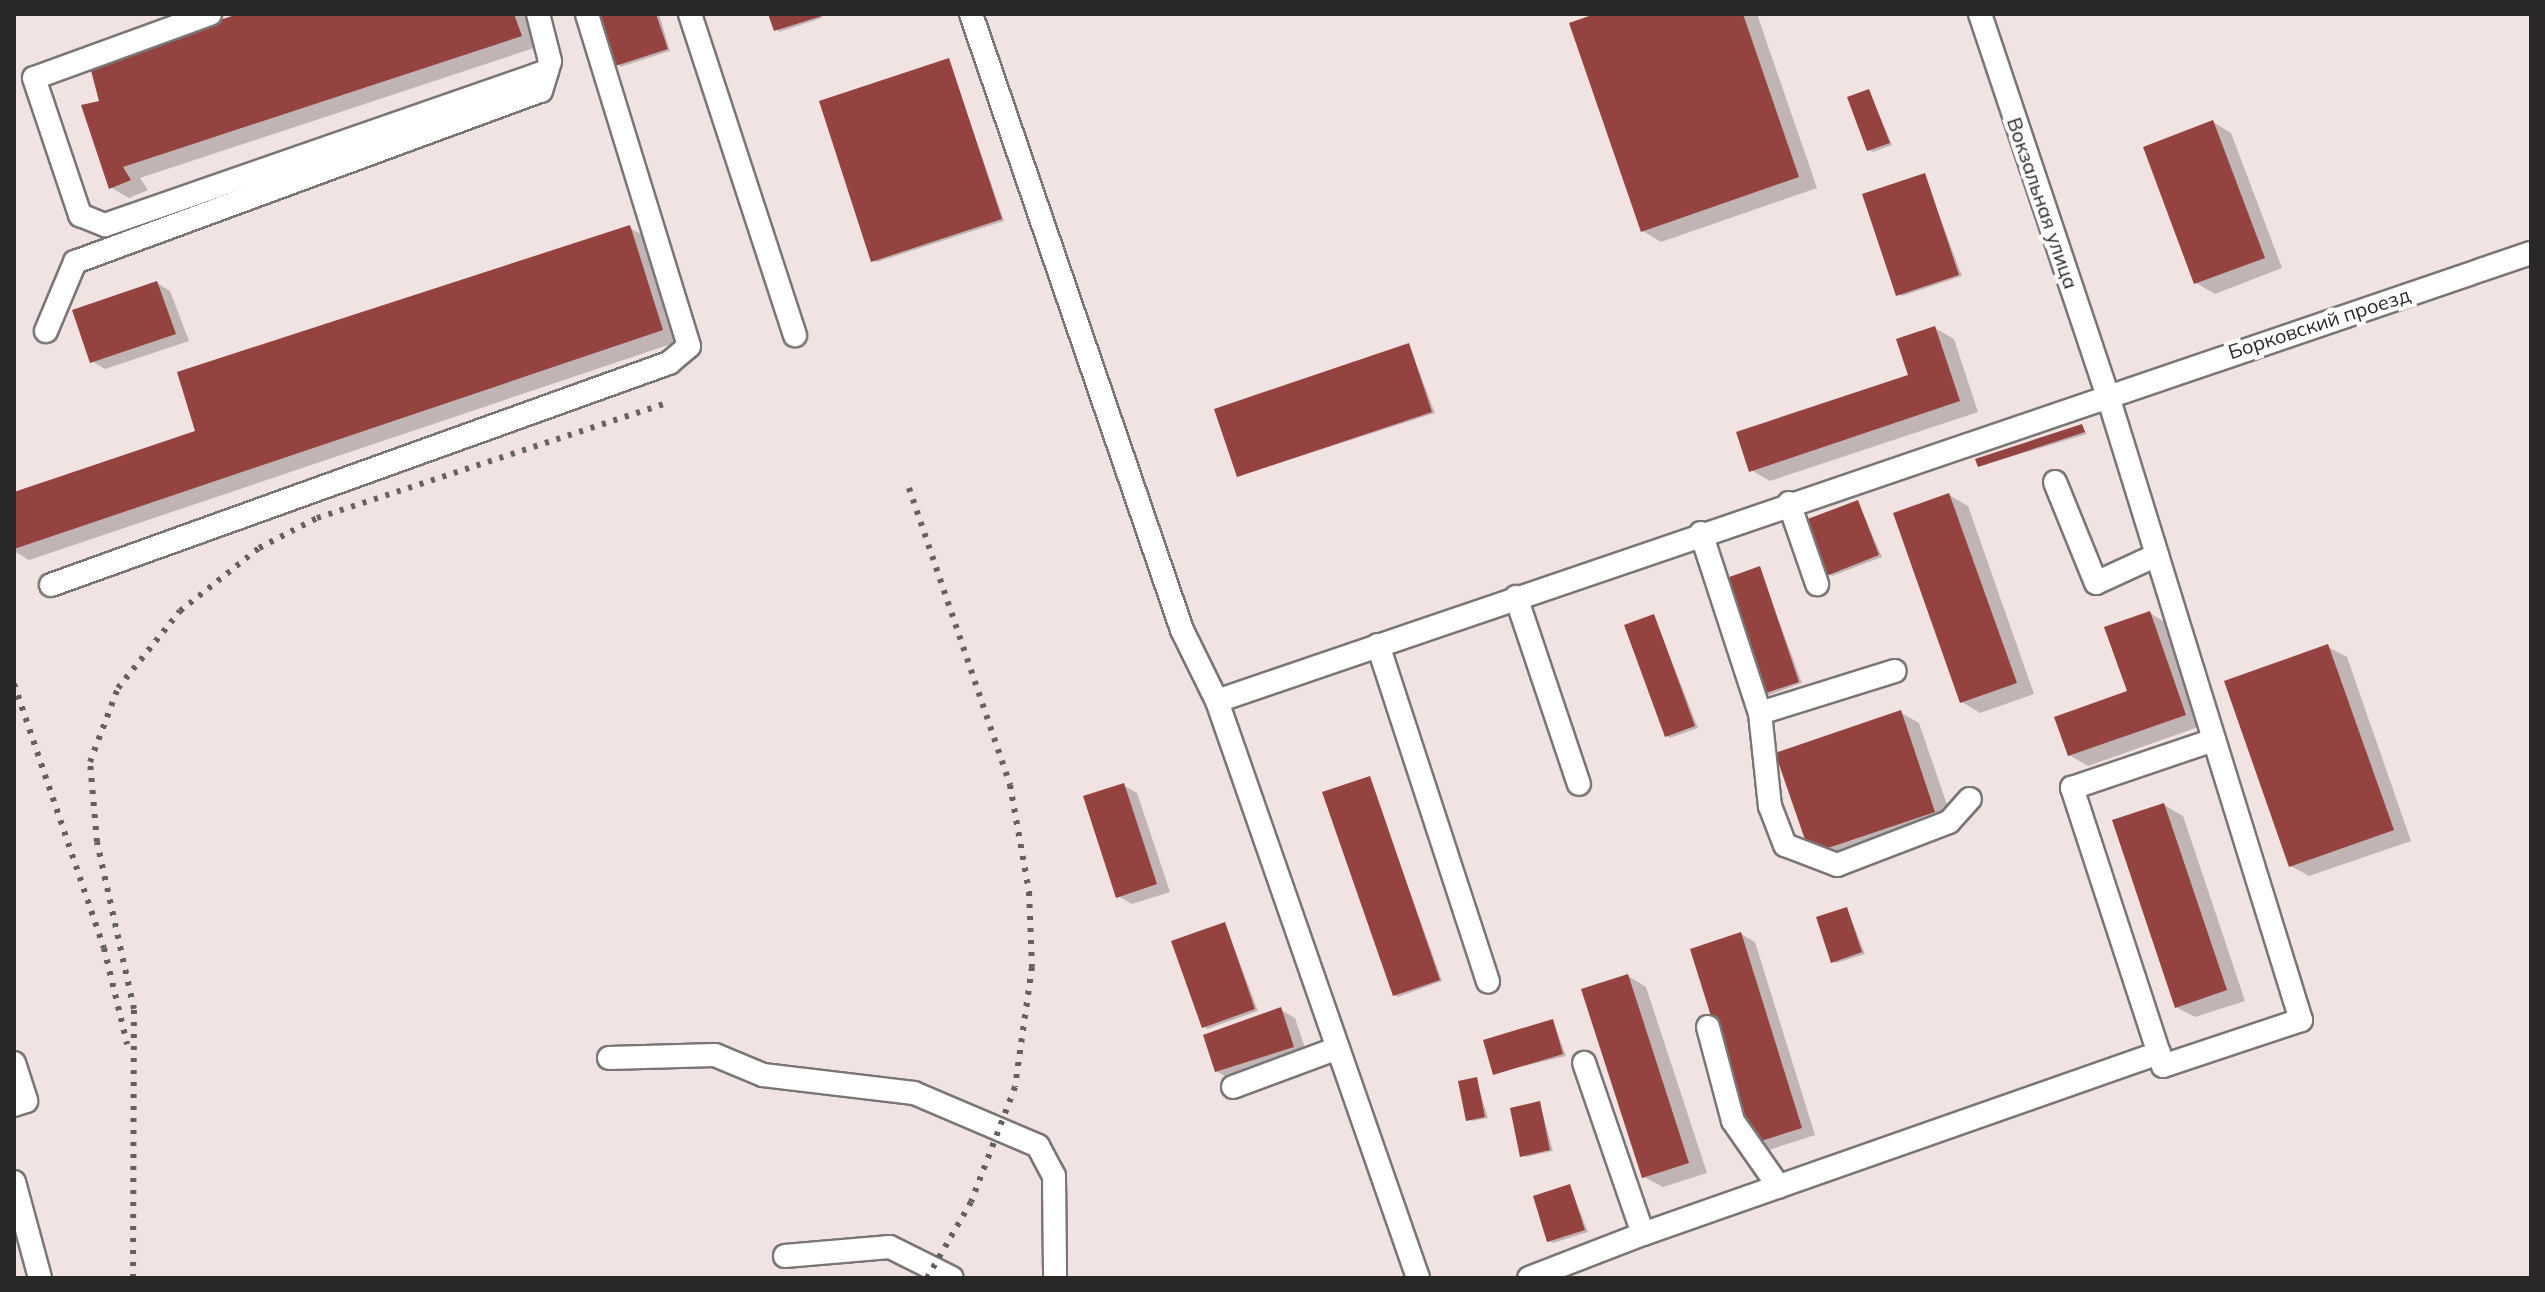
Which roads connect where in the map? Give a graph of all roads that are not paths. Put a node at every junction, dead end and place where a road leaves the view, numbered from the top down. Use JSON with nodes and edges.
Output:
{"nodes":[{"id":1,"x":210,"y":14,"type":"edge"},
{"id":2,"x":538,"y":14,"type":"edge"},
{"id":3,"x":587,"y":14,"type":"edge"},
{"id":4,"x":690,"y":14,"type":"edge"},
{"id":5,"x":971,"y":14,"type":"edge"},
{"id":6,"x":1980,"y":14,"type":"edge"},
{"id":7,"x":547,"y":71,"type":"junction"},
{"id":8,"x":2531,"y":253,"type":"edge"},
{"id":9,"x":46,"y":331,"type":"dead end"},
{"id":10,"x":795,"y":335,"type":"dead end"},
{"id":11,"x":2107,"y":393,"type":"junction"},
{"id":12,"x":2055,"y":482,"type":"dead end"},
{"id":13,"x":1789,"y":503,"type":"junction"},
{"id":14,"x":1701,"y":533,"type":"junction"},
{"id":15,"x":2157,"y":555,"type":"junction"},
{"id":16,"x":1817,"y":584,"type":"dead end"},
{"id":17,"x":51,"y":585,"type":"dead end"},
{"id":18,"x":1516,"y":597,"type":"junction"},
{"id":19,"x":1378,"y":645,"type":"junction"},
{"id":20,"x":1895,"y":671,"type":"dead end"},
{"id":21,"x":1217,"y":701,"type":"junction"},
{"id":22,"x":1760,"y":713,"type":"junction"},
{"id":23,"x":2214,"y":740,"type":"junction"},
{"id":24,"x":1579,"y":784,"type":"dead end"},
{"id":25,"x":1970,"y":799,"type":"dead end"},
{"id":26,"x":1488,"y":982,"type":"dead end"},
{"id":27,"x":1708,"y":1027,"type":"dead end"},
{"id":28,"x":1338,"y":1048,"type":"junction"},
{"id":29,"x":2159,"y":1053,"type":"junction"},
{"id":30,"x":609,"y":1058,"type":"dead end"},
{"id":31,"x":14,"y":1063,"type":"edge"},
{"id":32,"x":1584,"y":1063,"type":"dead end"},
{"id":33,"x":1233,"y":1087,"type":"dead end"},
{"id":34,"x":14,"y":1105,"type":"edge"},
{"id":35,"x":14,"y":1182,"type":"edge"},
{"id":36,"x":1779,"y":1187,"type":"junction"},
{"id":37,"x":1643,"y":1234,"type":"junction"},
{"id":38,"x":785,"y":1256,"type":"dead end"},
{"id":39,"x":40,"y":1278,"type":"edge"},
{"id":40,"x":952,"y":1278,"type":"edge"},
{"id":41,"x":1055,"y":1278,"type":"edge"},
{"id":42,"x":1418,"y":1278,"type":"edge"},
{"id":43,"x":1529,"y":1278,"type":"edge"}],
"edges":[{"from":1,"to":7,"type":"street"},
{"from":2,"to":7,"type":"street"},
{"from":3,"to":17,"type":"street"},
{"from":4,"to":10,"type":"street"},
{"from":5,"to":21,"type":"street"},
{"from":6,"to":11,"type":"street","name":"Вокзальная улица"},
{"from":7,"to":9,"type":"street"},
{"from":8,"to":11,"type":"street","name":"Борковский проезд"},
{"from":11,"to":13,"type":"street","name":"Борковский проезд"},
{"from":11,"to":15,"type":"street","name":"Вокзальная улица"},
{"from":12,"to":15,"type":"street"},
{"from":13,"to":14,"type":"street","name":"Борковский проезд"},
{"from":13,"to":16,"type":"street"},
{"from":14,"to":18,"type":"street","name":"Борковский проезд"},
{"from":14,"to":22,"type":"street"},
{"from":15,"to":23,"type":"street","name":"Вокзальная улица"},
{"from":18,"to":19,"type":"street","name":"Борковский проезд"},
{"from":18,"to":24,"type":"street"},
{"from":19,"to":21,"type":"street","name":"Борковский проезд"},
{"from":19,"to":26,"type":"street"},
{"from":20,"to":22,"type":"street"},
{"from":21,"to":28,"type":"street"},
{"from":22,"to":25,"type":"street"},
{"from":23,"to":29,"type":"street"},
{"from":23,"to":29,"type":"street","name":"Вокзальная улица"},
{"from":27,"to":36,"type":"street"},
{"from":28,"to":33,"type":"street"},
{"from":28,"to":42,"type":"street"},
{"from":29,"to":36,"type":"street"},
{"from":30,"to":41,"type":"street"},
{"from":31,"to":34,"type":"street"},
{"from":32,"to":37,"type":"street"},
{"from":35,"to":39,"type":"street"},
{"from":36,"to":37,"type":"street"},
{"from":37,"to":43,"type":"street"},
{"from":38,"to":40,"type":"street"}]}
